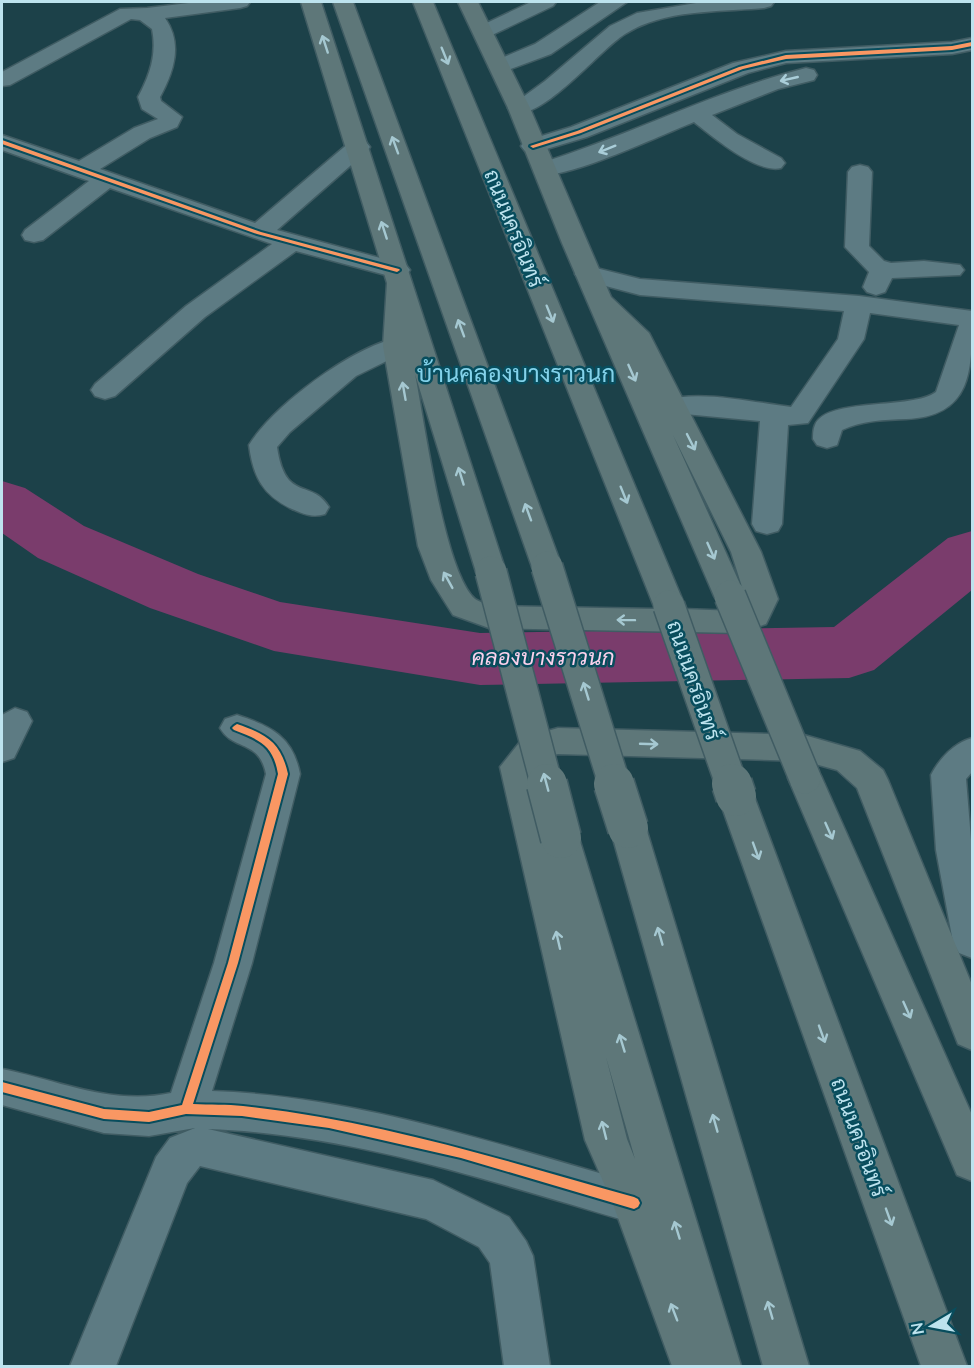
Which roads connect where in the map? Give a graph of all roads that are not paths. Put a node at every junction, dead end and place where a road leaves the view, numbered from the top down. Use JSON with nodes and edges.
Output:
{"nodes":[{"id":1,"x":240,"y":2,"type":"edge"},
{"id":2,"x":311,"y":2,"type":"edge"},
{"id":3,"x":343,"y":2,"type":"edge"},
{"id":4,"x":423,"y":2,"type":"edge"},
{"id":5,"x":468,"y":2,"type":"edge"},
{"id":6,"x":546,"y":2,"type":"edge"},
{"id":7,"x":617,"y":2,"type":"edge"},
{"id":8,"x":764,"y":2,"type":"edge"},
{"id":9,"x":149,"y":14,"type":"junction"},
{"id":10,"x":571,"y":31,"type":"junction"},
{"id":11,"x":483,"y":32,"type":"junction"},
{"id":12,"x":601,"y":44,"type":"junction"},
{"id":13,"x":972,"y":44,"type":"edge"},
{"id":14,"x":972,"y":61,"type":"edge"},
{"id":15,"x":500,"y":67,"type":"junction"},
{"id":16,"x":716,"y":78,"type":"junction"},
{"id":17,"x":2,"y":81,"type":"edge"},
{"id":18,"x":743,"y":95,"type":"junction"},
{"id":19,"x":519,"y":108,"type":"junction"},
{"id":20,"x":696,"y":113,"type":"junction"},
{"id":21,"x":2,"y":142,"type":"edge"},
{"id":22,"x":533,"y":146,"type":"junction"},
{"id":23,"x":358,"y":147,"type":"junction"},
{"id":24,"x":773,"y":163,"type":"dead end"},
{"id":25,"x":546,"y":169,"type":"junction"},
{"id":26,"x":81,"y":170,"type":"junction"},
{"id":27,"x":860,"y":172,"type":"dead end"},
{"id":28,"x":107,"y":179,"type":"junction"},
{"id":29,"x":260,"y":233,"type":"junction"},
{"id":30,"x":34,"y":235,"type":"dead end"},
{"id":31,"x":293,"y":242,"type":"junction"},
{"id":32,"x":951,"y":270,"type":"dead end"},
{"id":33,"x":889,"y":271,"type":"junction"},
{"id":34,"x":398,"y":274,"type":"junction"},
{"id":35,"x":588,"y":274,"type":"junction"},
{"id":36,"x":600,"y":302,"type":"junction"},
{"id":37,"x":865,"y":305,"type":"junction"},
{"id":38,"x":972,"y":319,"type":"edge"},
{"id":39,"x":972,"y":325,"type":"edge"},
{"id":40,"x":396,"y":346,"type":"junction"},
{"id":41,"x":105,"y":390,"type":"dead end"},
{"id":42,"x":673,"y":406,"type":"junction"},
{"id":43,"x":787,"y":415,"type":"junction"},
{"id":44,"x":314,"y":507,"type":"dead end"},
{"id":45,"x":767,"y":524,"type":"dead end"},
{"id":46,"x":237,"y":728,"type":"dead end"},
{"id":47,"x":972,"y":751,"type":"edge"},
{"id":48,"x":972,"y":942,"type":"edge"},
{"id":49,"x":972,"y":1032,"type":"edge"},
{"id":50,"x":2,"y":1087,"type":"edge"},
{"id":51,"x":186,"y":1109,"type":"junction"},
{"id":52,"x":972,"y":1161,"type":"edge"},
{"id":53,"x":634,"y":1203,"type":"junction"},
{"id":54,"x":93,"y":1366,"type":"edge"},
{"id":55,"x":528,"y":1366,"type":"edge"},
{"id":56,"x":695,"y":1366,"type":"edge"},
{"id":57,"x":718,"y":1366,"type":"edge"},
{"id":58,"x":786,"y":1366,"type":"edge"},
{"id":59,"x":944,"y":1366,"type":"edge"}],
"edges":[{"from":1,"to":9,"type":"street"},
{"from":23,"to":2,"type":"main road","one_way":true},
{"from":58,"to":3,"type":"main road","one_way":true,"bridge":true},
{"from":4,"to":59,"type":"main road","name":"ถนนนครอินทร์","one_way":true,"bridge":true},
{"from":5,"to":11,"type":"main road"},
{"from":6,"to":11,"type":"street"},
{"from":7,"to":10,"type":"street"},
{"from":8,"to":12,"type":"street"},
{"from":9,"to":17,"type":"street"},
{"from":9,"to":26,"type":"street"},
{"from":10,"to":12,"type":"street"},
{"from":10,"to":15,"type":"street"},
{"from":11,"to":15,"type":"main road"},
{"from":12,"to":19,"type":"street"},
{"from":13,"to":16,"type":"street"},
{"from":14,"to":18,"type":"street","one_way":true},
{"from":15,"to":19,"type":"main road"},
{"from":16,"to":18,"type":"street"},
{"from":16,"to":22,"type":"street"},
{"from":18,"to":20,"type":"street"},
{"from":19,"to":22,"type":"main road"},
{"from":20,"to":24,"type":"street"},
{"from":20,"to":25,"type":"street","one_way":true},
{"from":21,"to":26,"type":"street"},
{"from":22,"to":25,"type":"main road"},
{"from":23,"to":29,"type":"street"},
{"from":34,"to":23,"type":"main road","one_way":true},
{"from":25,"to":35,"type":"main road"},
{"from":26,"to":28,"type":"street"},
{"from":27,"to":33,"type":"street"},
{"from":28,"to":29,"type":"street"},
{"from":28,"to":30,"type":"street"},
{"from":29,"to":31,"type":"street"},
{"from":31,"to":34,"type":"street"},
{"from":31,"to":41,"type":"street"},
{"from":32,"to":33,"type":"street"},
{"from":33,"to":37,"type":"street"},
{"from":34,"to":40,"type":"main road"},
{"from":57,"to":34,"type":"main road","one_way":true,"bridge":true},
{"from":35,"to":36,"type":"main road"},
{"from":35,"to":37,"type":"street"},
{"from":36,"to":42,"type":"main road"},
{"from":36,"to":52,"type":"main road","one_way":true,"bridge":true},
{"from":37,"to":38,"type":"street"},
{"from":37,"to":43,"type":"street"},
{"from":39,"to":43,"type":"street"},
{"from":42,"to":40,"type":"main road","one_way":true},
{"from":40,"to":44,"type":"street"},
{"from":42,"to":43,"type":"street"},
{"from":43,"to":45,"type":"street"},
{"from":46,"to":51,"type":"street"},
{"from":47,"to":48,"type":"street"},
{"from":53,"to":49,"type":"main road","one_way":true},
{"from":50,"to":51,"type":"street"},
{"from":51,"to":53,"type":"street"},
{"from":56,"to":53,"type":"main road","one_way":true},
{"from":54,"to":55,"type":"street"}]}
